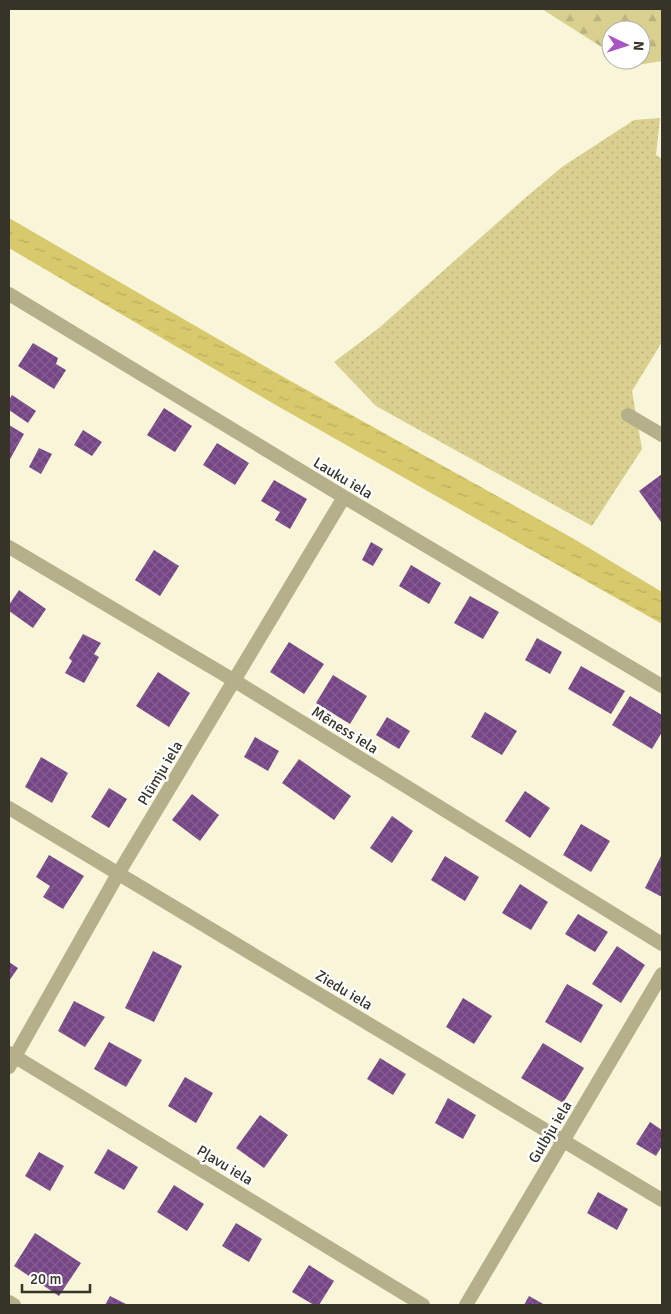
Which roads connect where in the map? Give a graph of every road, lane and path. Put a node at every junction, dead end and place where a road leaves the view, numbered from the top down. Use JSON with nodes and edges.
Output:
{"nodes":[{"id":1,"x":9,"y":294,"type":"edge"},
{"id":2,"x":628,"y":415,"type":"dead end"},
{"id":3,"x":662,"y":435,"type":"edge"},
{"id":4,"x":344,"y":497,"type":"junction"},
{"id":5,"x":9,"y":547,"type":"edge"},
{"id":6,"x":235,"y":681,"type":"junction"},
{"id":7,"x":662,"y":686,"type":"edge"},
{"id":8,"x":9,"y":808,"type":"edge"},
{"id":9,"x":118,"y":874,"type":"junction"},
{"id":10,"x":662,"y":944,"type":"edge"},
{"id":11,"x":662,"y":974,"type":"edge"},
{"id":12,"x":11,"y":1059,"type":"edge"},
{"id":13,"x":564,"y":1140,"type":"junction"},
{"id":14,"x":662,"y":1200,"type":"edge"},
{"id":15,"x":9,"y":1302,"type":"edge"},
{"id":16,"x":14,"y":1305,"type":"edge"},
{"id":17,"x":424,"y":1305,"type":"edge"},
{"id":18,"x":466,"y":1305,"type":"edge"}],
"edges":[{"from":1,"to":4,"type":"street","name":"Lauku iela"},
{"from":2,"to":3,"type":"street"},
{"from":4,"to":6,"type":"street","name":"Plūmju iela"},
{"from":4,"to":7,"type":"street","name":"Lauku iela"},
{"from":5,"to":6,"type":"street","name":"Mēness iela"},
{"from":6,"to":9,"type":"street","name":"Plūmju iela"},
{"from":6,"to":10,"type":"street","name":"Mēness iela"},
{"from":8,"to":9,"type":"street","name":"Ziedu iela"},
{"from":9,"to":12,"type":"street","name":"Plūmju iela"},
{"from":9,"to":13,"type":"street","name":"Ziedu iela"},
{"from":11,"to":13,"type":"street","name":"Gulbju iela"},
{"from":12,"to":17,"type":"street","name":"Pļavu iela"},
{"from":13,"to":14,"type":"street","name":"Ziedu iela"},
{"from":13,"to":18,"type":"street","name":"Gulbju iela"},
{"from":15,"to":16,"type":"street"}]}
